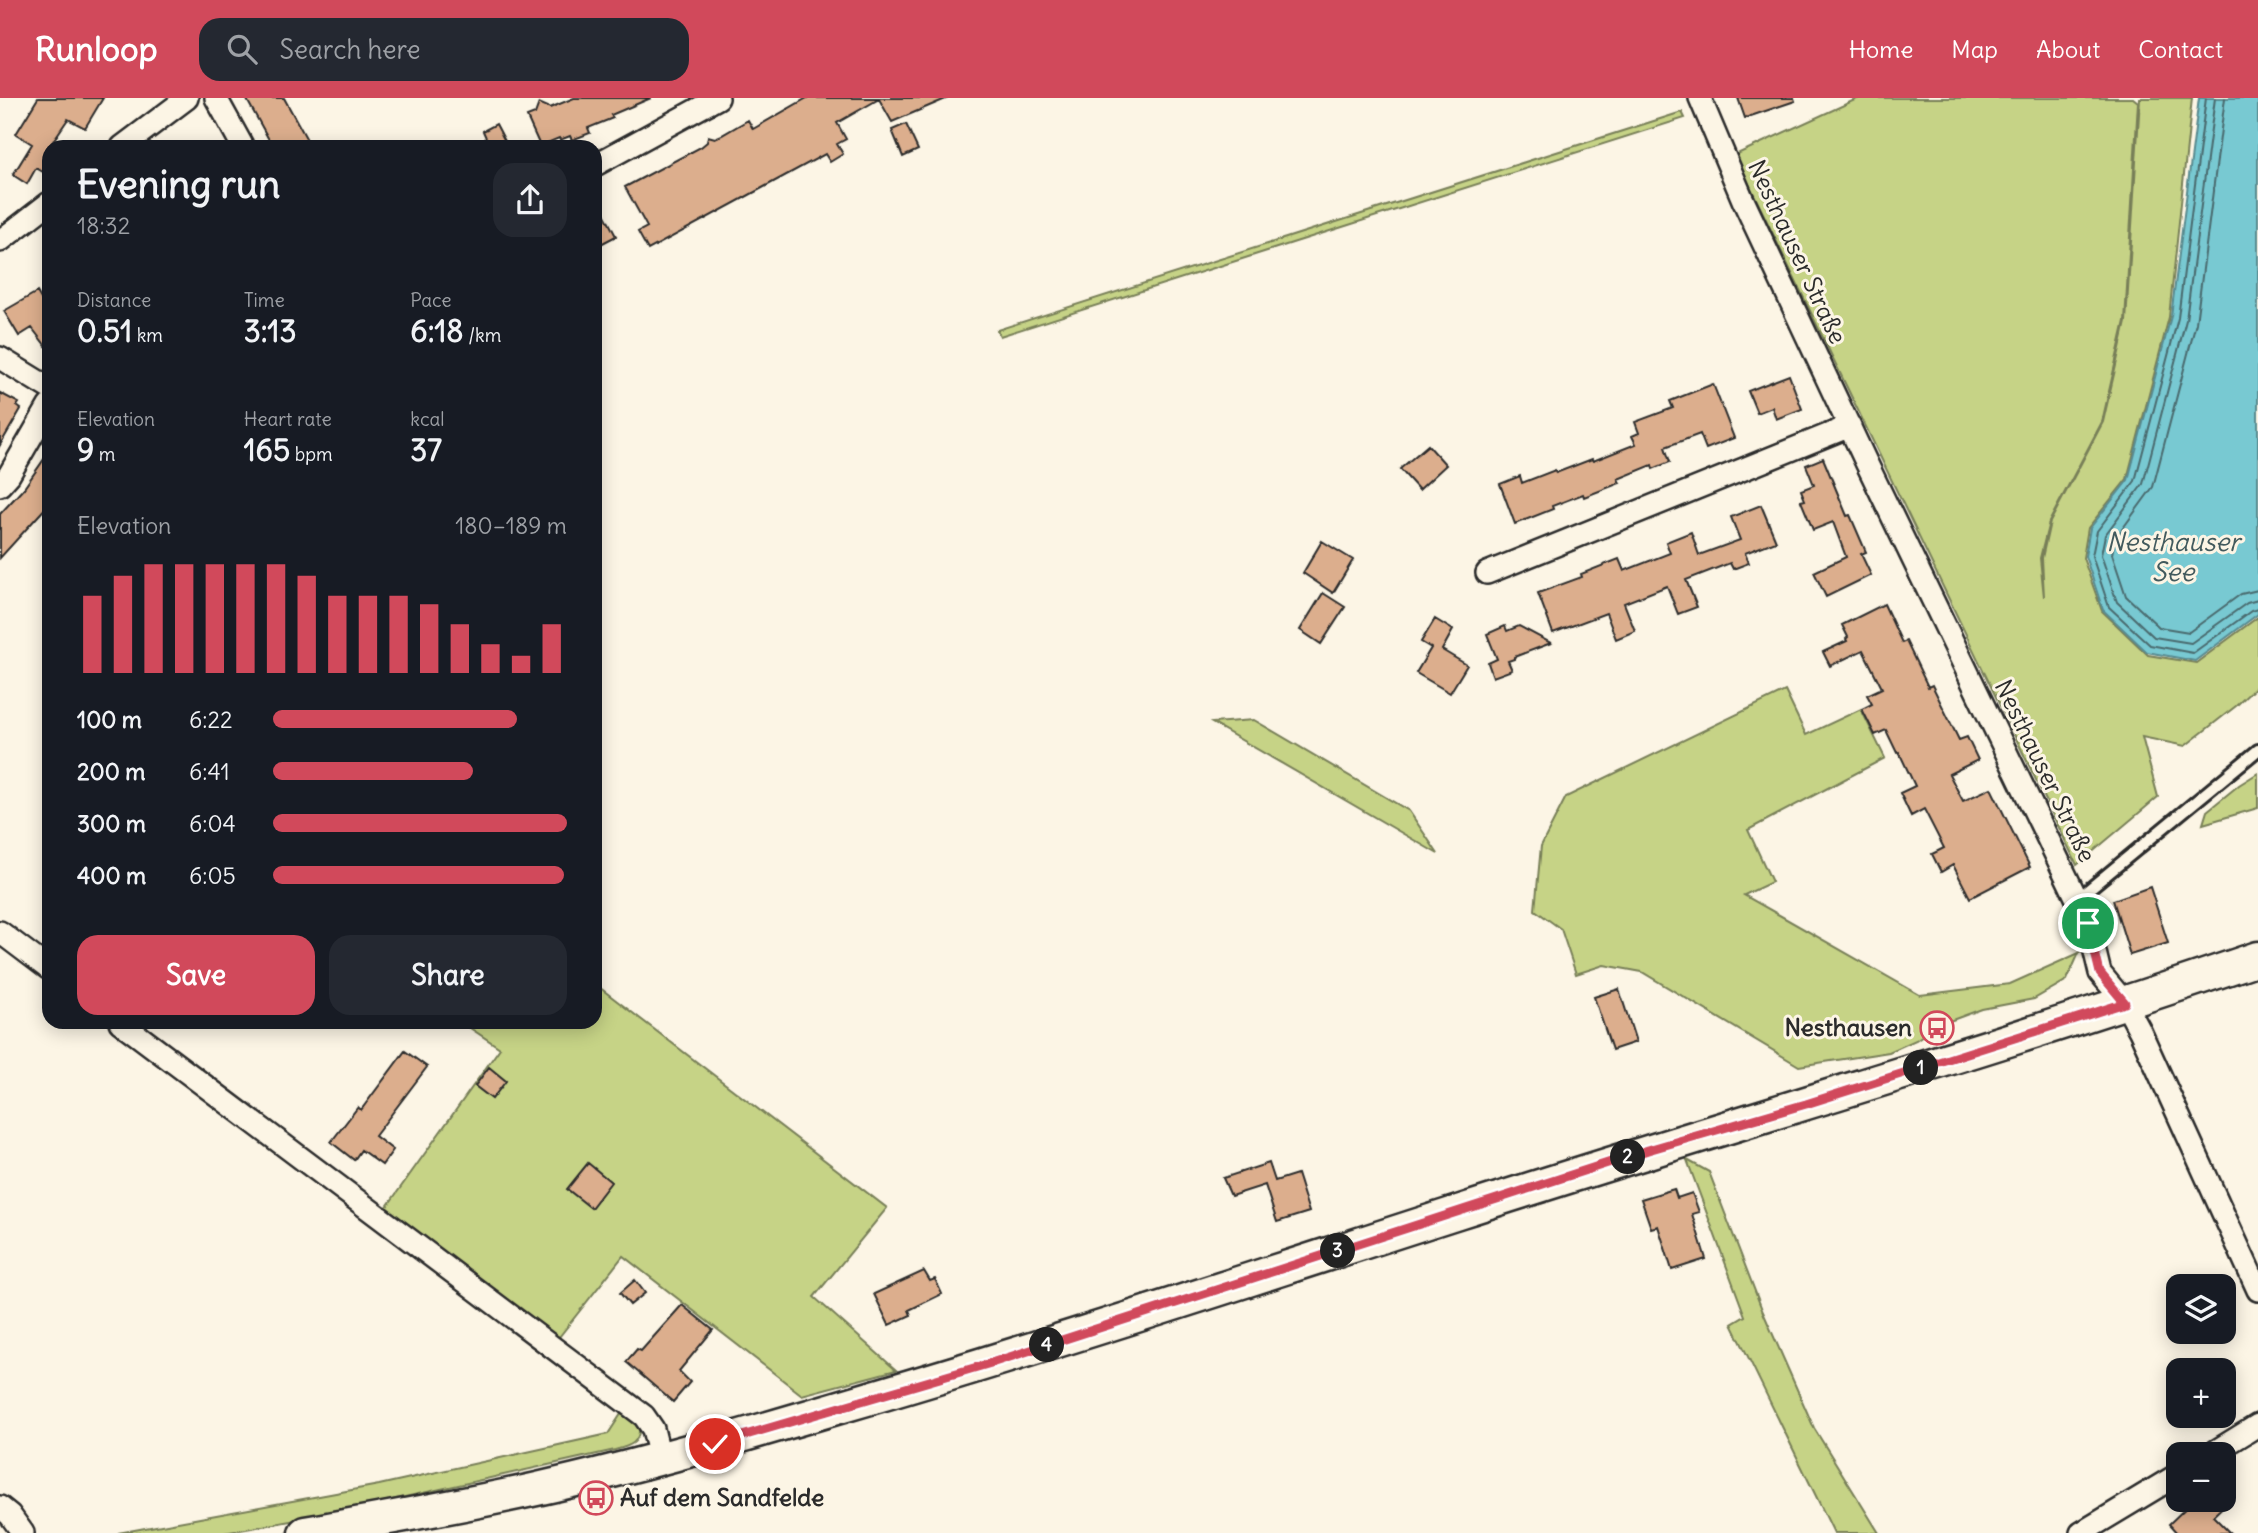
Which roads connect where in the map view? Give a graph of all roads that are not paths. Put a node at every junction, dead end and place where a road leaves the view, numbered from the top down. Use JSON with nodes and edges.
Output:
{"nodes":[{"id":1,"x":187,"y":98,"type":"edge"},
{"id":2,"x":216,"y":98,"type":"edge"},
{"id":3,"x":718,"y":98,"type":"edge"},
{"id":4,"x":1700,"y":98,"type":"edge"},
{"id":5,"x":131,"y":140,"type":"edge"},
{"id":6,"x":239,"y":140,"type":"edge"},
{"id":7,"x":602,"y":161,"type":"edge"},
{"id":8,"x":42,"y":208,"type":"edge"},
{"id":9,"x":0,"y":240,"type":"edge"},
{"id":10,"x":0,"y":358,"type":"edge"},
{"id":11,"x":42,"y":383,"type":"edge"},
{"id":12,"x":42,"y":418,"type":"edge"},
{"id":13,"x":1850,"y":426,"type":"junction"},
{"id":14,"x":0,"y":485,"type":"edge"},
{"id":15,"x":1487,"y":573,"type":"dead end"},
{"id":16,"x":2258,"y":750,"type":"edge"},
{"id":17,"x":2077,"y":899,"type":"junction"},
{"id":18,"x":0,"y":932,"type":"edge"},
{"id":19,"x":2258,"y":958,"type":"edge"},
{"id":20,"x":42,"y":964,"type":"edge"},
{"id":21,"x":2125,"y":1003,"type":"junction"},
{"id":22,"x":129,"y":1029,"type":"edge"},
{"id":23,"x":2258,"y":1290,"type":"edge"},
{"id":24,"x":2258,"y":1425,"type":"edge"},
{"id":25,"x":2230,"y":1442,"type":"edge"},
{"id":26,"x":660,"y":1457,"type":"junction"},
{"id":27,"x":2166,"y":1482,"type":"edge"},
{"id":28,"x":0,"y":1507,"type":"edge"},
{"id":29,"x":23,"y":1533,"type":"edge"},
{"id":30,"x":305,"y":1533,"type":"edge"},
{"id":31,"x":2081,"y":1533,"type":"edge"}],
"edges":[{"from":1,"to":5,"type":"street"},
{"from":2,"to":6,"type":"street"},
{"from":3,"to":7,"type":"street"},
{"from":4,"to":13,"type":"street","name":"Nesthauser Straße"},
{"from":8,"to":9,"type":"street"},
{"from":10,"to":11,"type":"street"},
{"from":12,"to":14,"type":"street"},
{"from":13,"to":15,"type":"street"},
{"from":13,"to":17,"type":"street","name":"Nesthauser Straße"},
{"from":16,"to":17,"type":"lane"},
{"from":17,"to":21,"type":"street","name":"Nesthauser Straße"},
{"from":18,"to":20,"type":"street"},
{"from":19,"to":21,"type":"main road"},
{"from":21,"to":23,"type":"street","name":"Nesthauser Straße"},
{"from":21,"to":26,"type":"main road"},
{"from":22,"to":26,"type":"street"},
{"from":24,"to":25,"type":"street"},
{"from":26,"to":30,"type":"main road"},
{"from":27,"to":31,"type":"street"},
{"from":28,"to":29,"type":"street"}]}
